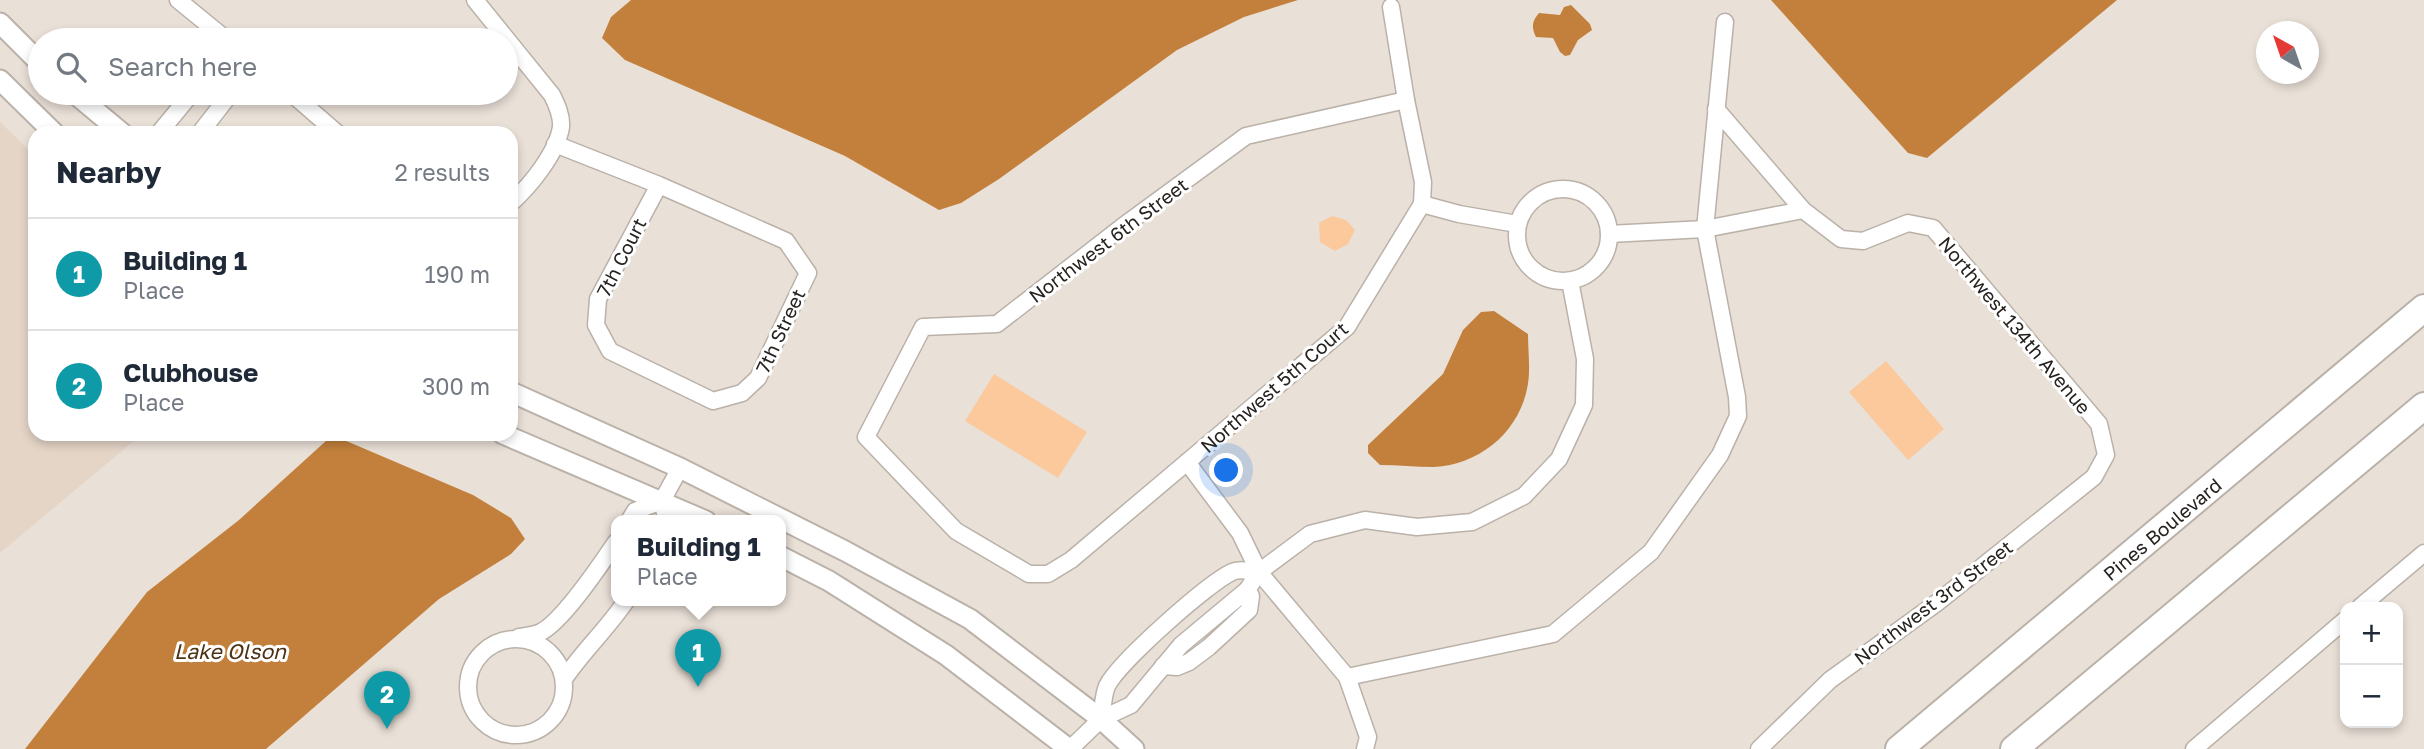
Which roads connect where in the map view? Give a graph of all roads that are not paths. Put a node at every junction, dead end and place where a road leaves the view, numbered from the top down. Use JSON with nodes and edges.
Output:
{"nodes":[{"id":1,"x":178,"y":0,"type":"edge"},
{"id":2,"x":475,"y":0,"type":"edge"},
{"id":3,"x":1391,"y":7,"type":"dead end"},
{"id":4,"x":1725,"y":22,"type":"dead end"},
{"id":5,"x":0,"y":23,"type":"edge"},
{"id":6,"x":212,"y":28,"type":"edge"},
{"id":7,"x":498,"y":28,"type":"edge"},
{"id":8,"x":28,"y":51,"type":"edge"},
{"id":9,"x":518,"y":53,"type":"edge"},
{"id":10,"x":0,"y":80,"type":"edge"},
{"id":11,"x":1406,"y":100,"type":"junction"},
{"id":12,"x":88,"y":105,"type":"edge"},
{"id":13,"x":182,"y":105,"type":"edge"},
{"id":14,"x":222,"y":105,"type":"edge"},
{"id":15,"x":305,"y":105,"type":"edge"},
{"id":16,"x":1716,"y":109,"type":"junction"},
{"id":17,"x":47,"y":126,"type":"edge"},
{"id":18,"x":114,"y":126,"type":"edge"},
{"id":19,"x":165,"y":126,"type":"edge"},
{"id":20,"x":205,"y":126,"type":"edge"},
{"id":21,"x":329,"y":126,"type":"edge"},
{"id":22,"x":555,"y":144,"type":"junction"},
{"id":23,"x":659,"y":185,"type":"junction"},
{"id":24,"x":518,"y":196,"type":"edge"},
{"id":25,"x":1422,"y":204,"type":"junction"},
{"id":26,"x":1803,"y":210,"type":"junction"},
{"id":27,"x":1517,"y":224,"type":"junction"},
{"id":28,"x":1705,"y":229,"type":"junction"},
{"id":29,"x":1609,"y":234,"type":"junction"},
{"id":30,"x":1570,"y":281,"type":"junction"},
{"id":31,"x":2424,"y":308,"type":"edge"},
{"id":32,"x":742,"y":393,"type":"joint"},
{"id":33,"x":518,"y":395,"type":"edge"},
{"id":34,"x":2424,"y":405,"type":"edge"},
{"id":35,"x":518,"y":440,"type":"edge"},
{"id":36,"x":2106,"y":455,"type":"joint"},
{"id":37,"x":1187,"y":461,"type":"junction"},
{"id":38,"x":680,"y":468,"type":"junction"},
{"id":39,"x":662,"y":501,"type":"junction"},
{"id":40,"x":633,"y":515,"type":"edge"},
{"id":41,"x":666,"y":515,"type":"edge"},
{"id":42,"x":693,"y":515,"type":"edge"},
{"id":43,"x":773,"y":515,"type":"edge"},
{"id":44,"x":786,"y":521,"type":"edge"},
{"id":45,"x":611,"y":548,"type":"edge"},
{"id":46,"x":2424,"y":553,"type":"edge"},
{"id":47,"x":786,"y":559,"type":"edge"},
{"id":48,"x":1259,"y":572,"type":"junction"},
{"id":49,"x":1048,"y":573,"type":"joint"},
{"id":50,"x":1247,"y":590,"type":"junction"},
{"id":51,"x":1196,"y":598,"type":"junction"},
{"id":52,"x":2366,"y":602,"type":"edge"},
{"id":53,"x":623,"y":606,"type":"edge"},
{"id":54,"x":1213,"y":617,"type":"junction"},
{"id":55,"x":2340,"y":624,"type":"edge"},
{"id":56,"x":512,"y":638,"type":"junction"},
{"id":57,"x":1163,"y":666,"type":"junction"},
{"id":58,"x":1347,"y":677,"type":"junction"},
{"id":59,"x":564,"y":679,"type":"junction"},
{"id":60,"x":1101,"y":719,"type":"junction"},
{"id":61,"x":529,"y":741,"type":"edge"},
{"id":62,"x":1069,"y":749,"type":"edge"},
{"id":63,"x":1134,"y":749,"type":"edge"},
{"id":64,"x":1365,"y":749,"type":"edge"},
{"id":65,"x":1759,"y":749,"type":"edge"},
{"id":66,"x":1899,"y":749,"type":"edge"},
{"id":67,"x":2014,"y":749,"type":"edge"},
{"id":68,"x":2193,"y":749,"type":"edge"}],
"edges":[{"from":1,"to":6,"type":"street"},
{"from":2,"to":7,"type":"street"},
{"from":3,"to":11,"type":"street"},
{"from":4,"to":16,"type":"street"},
{"from":5,"to":8,"type":"street"},
{"from":9,"to":22,"type":"street"},
{"from":10,"to":17,"type":"street"},
{"from":11,"to":25,"type":"street"},
{"from":11,"to":49,"type":"street","name":"Northwest 6th Street"},
{"from":12,"to":18,"type":"street"},
{"from":13,"to":19,"type":"street"},
{"from":14,"to":20,"type":"street"},
{"from":15,"to":21,"type":"street"},
{"from":16,"to":26,"type":"street","name":"Northwest 134th Avenue"},
{"from":16,"to":28,"type":"street"},
{"from":22,"to":23,"type":"street"},
{"from":22,"to":24,"type":"street"},
{"from":23,"to":32,"type":"street","name":"7th Street"},
{"from":23,"to":32,"type":"street","name":"7th Court"},
{"from":25,"to":27,"type":"street"},
{"from":25,"to":37,"type":"street","name":"Northwest 5th Court"},
{"from":26,"to":28,"type":"street"},
{"from":26,"to":36,"type":"street","name":"Northwest 134th Avenue"},
{"from":27,"to":29,"type":"street"},
{"from":27,"to":30,"type":"street"},
{"from":28,"to":29,"type":"street"},
{"from":28,"to":58,"type":"street"},
{"from":29,"to":30,"type":"street"},
{"from":30,"to":48,"type":"street"},
{"from":31,"to":66,"type":"highway","name":"Pines Boulevard"},
{"from":33,"to":38,"type":"street"},
{"from":34,"to":67,"type":"highway"},
{"from":35,"to":39,"type":"street"},
{"from":36,"to":65,"type":"street","name":"Northwest 3rd Street"},
{"from":37,"to":48,"type":"street"},
{"from":37,"to":49,"type":"street","name":"Northwest 5th Court"},
{"from":38,"to":39,"type":"street"},
{"from":38,"to":43,"type":"street"},
{"from":39,"to":40,"type":"street"},
{"from":39,"to":41,"type":"street"},
{"from":39,"to":42,"type":"street"},
{"from":44,"to":60,"type":"street"},
{"from":45,"to":56,"type":"street"},
{"from":46,"to":52,"type":"street"},
{"from":47,"to":62,"type":"street"},
{"from":48,"to":50,"type":"street"},
{"from":48,"to":51,"type":"street"},
{"from":48,"to":58,"type":"street"},
{"from":50,"to":54,"type":"street"},
{"from":50,"to":57,"type":"street"},
{"from":51,"to":54,"type":"street"},
{"from":51,"to":60,"type":"street"},
{"from":53,"to":59,"type":"street"},
{"from":54,"to":57,"type":"street"},
{"from":55,"to":68,"type":"street"},
{"from":56,"to":59,"type":"street"},
{"from":56,"to":61,"type":"street"},
{"from":57,"to":60,"type":"street"},
{"from":58,"to":64,"type":"street"},
{"from":59,"to":61,"type":"street"},
{"from":60,"to":62,"type":"street"},
{"from":60,"to":63,"type":"street"}]}
